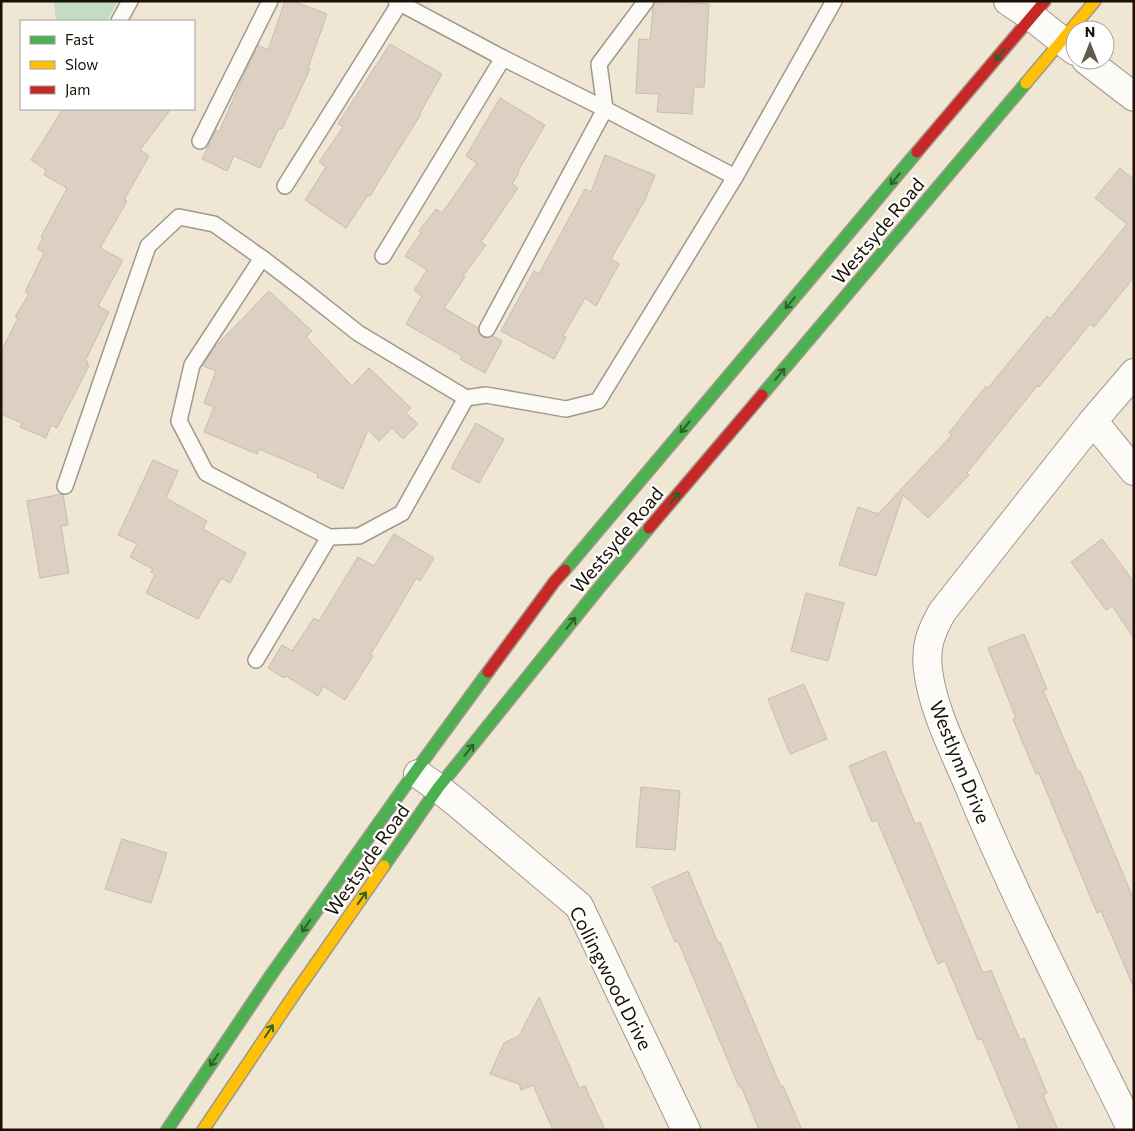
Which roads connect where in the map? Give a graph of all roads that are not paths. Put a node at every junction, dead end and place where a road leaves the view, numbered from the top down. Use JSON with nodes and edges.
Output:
{"nodes":[{"id":1,"x":130,"y":1,"type":"edge"},
{"id":2,"x":270,"y":1,"type":"edge"},
{"id":3,"x":646,"y":1,"type":"edge"},
{"id":4,"x":834,"y":1,"type":"edge"},
{"id":5,"x":1008,"y":1,"type":"edge"},
{"id":6,"x":1095,"y":1,"type":"edge"},
{"id":7,"x":398,"y":2,"type":"edge"},
{"id":8,"x":1038,"y":9,"type":"edge"},
{"id":9,"x":120,"y":20,"type":"edge"},
{"id":10,"x":1084,"y":20,"type":"edge"},
{"id":11,"x":1065,"y":42,"type":"edge"},
{"id":12,"x":1065,"y":49,"type":"edge"},
{"id":13,"x":502,"y":58,"type":"junction"},
{"id":14,"x":1099,"y":70,"type":"edge"},
{"id":15,"x":1134,"y":97,"type":"edge"},
{"id":16,"x":605,"y":109,"type":"junction"},
{"id":17,"x":200,"y":141,"type":"dead end"},
{"id":18,"x":735,"y":177,"type":"junction"},
{"id":19,"x":285,"y":186,"type":"dead end"},
{"id":20,"x":383,"y":256,"type":"dead end"},
{"id":21,"x":262,"y":258,"type":"junction"},
{"id":22,"x":487,"y":329,"type":"dead end"},
{"id":23,"x":1134,"y":372,"type":"edge"},
{"id":24,"x":466,"y":398,"type":"junction"},
{"id":25,"x":1093,"y":421,"type":"junction"},
{"id":26,"x":1134,"y":471,"type":"edge"},
{"id":27,"x":65,"y":486,"type":"dead end"},
{"id":28,"x":329,"y":537,"type":"junction"},
{"id":29,"x":256,"y":660,"type":"dead end"},
{"id":30,"x":415,"y":772,"type":"junction"},
{"id":31,"x":438,"y":788,"type":"junction"},
{"id":32,"x":1130,"y":1120,"type":"edge"},
{"id":33,"x":166,"y":1130,"type":"edge"},
{"id":34,"x":203,"y":1130,"type":"edge"},
{"id":35,"x":686,"y":1130,"type":"edge"}],
"edges":[{"from":1,"to":9,"type":"lane"},
{"from":2,"to":17,"type":"lane"},
{"from":3,"to":16,"type":"lane"},
{"from":4,"to":18,"type":"lane"},
{"from":5,"to":8,"type":"street"},
{"from":6,"to":10,"type":"main road","name":"Westsyde Road"},
{"from":7,"to":13,"type":"lane"},
{"from":7,"to":19,"type":"lane"},
{"from":8,"to":11,"type":"street"},
{"from":8,"to":30,"type":"main road","name":"Westsyde Road","one_way":true},
{"from":31,"to":12,"type":"main road","name":"Westsyde Road","one_way":true},
{"from":13,"to":16,"type":"lane"},
{"from":13,"to":20,"type":"lane"},
{"from":14,"to":15,"type":"street"},
{"from":16,"to":18,"type":"lane"},
{"from":16,"to":22,"type":"lane"},
{"from":18,"to":24,"type":"lane"},
{"from":21,"to":24,"type":"lane"},
{"from":21,"to":27,"type":"lane"},
{"from":21,"to":28,"type":"lane"},
{"from":23,"to":25,"type":"street","name":"Westlynn Drive"},
{"from":24,"to":28,"type":"lane"},
{"from":25,"to":26,"type":"street"},
{"from":25,"to":32,"type":"street","name":"Westlynn Drive"},
{"from":28,"to":29,"type":"lane"},
{"from":30,"to":31,"type":"street","name":"Collingwood Drive"},
{"from":30,"to":33,"type":"main road","name":"Westsyde Road","one_way":true},
{"from":34,"to":31,"type":"main road","name":"Westsyde Road","one_way":true},
{"from":31,"to":35,"type":"street","name":"Collingwood Drive"}]}
